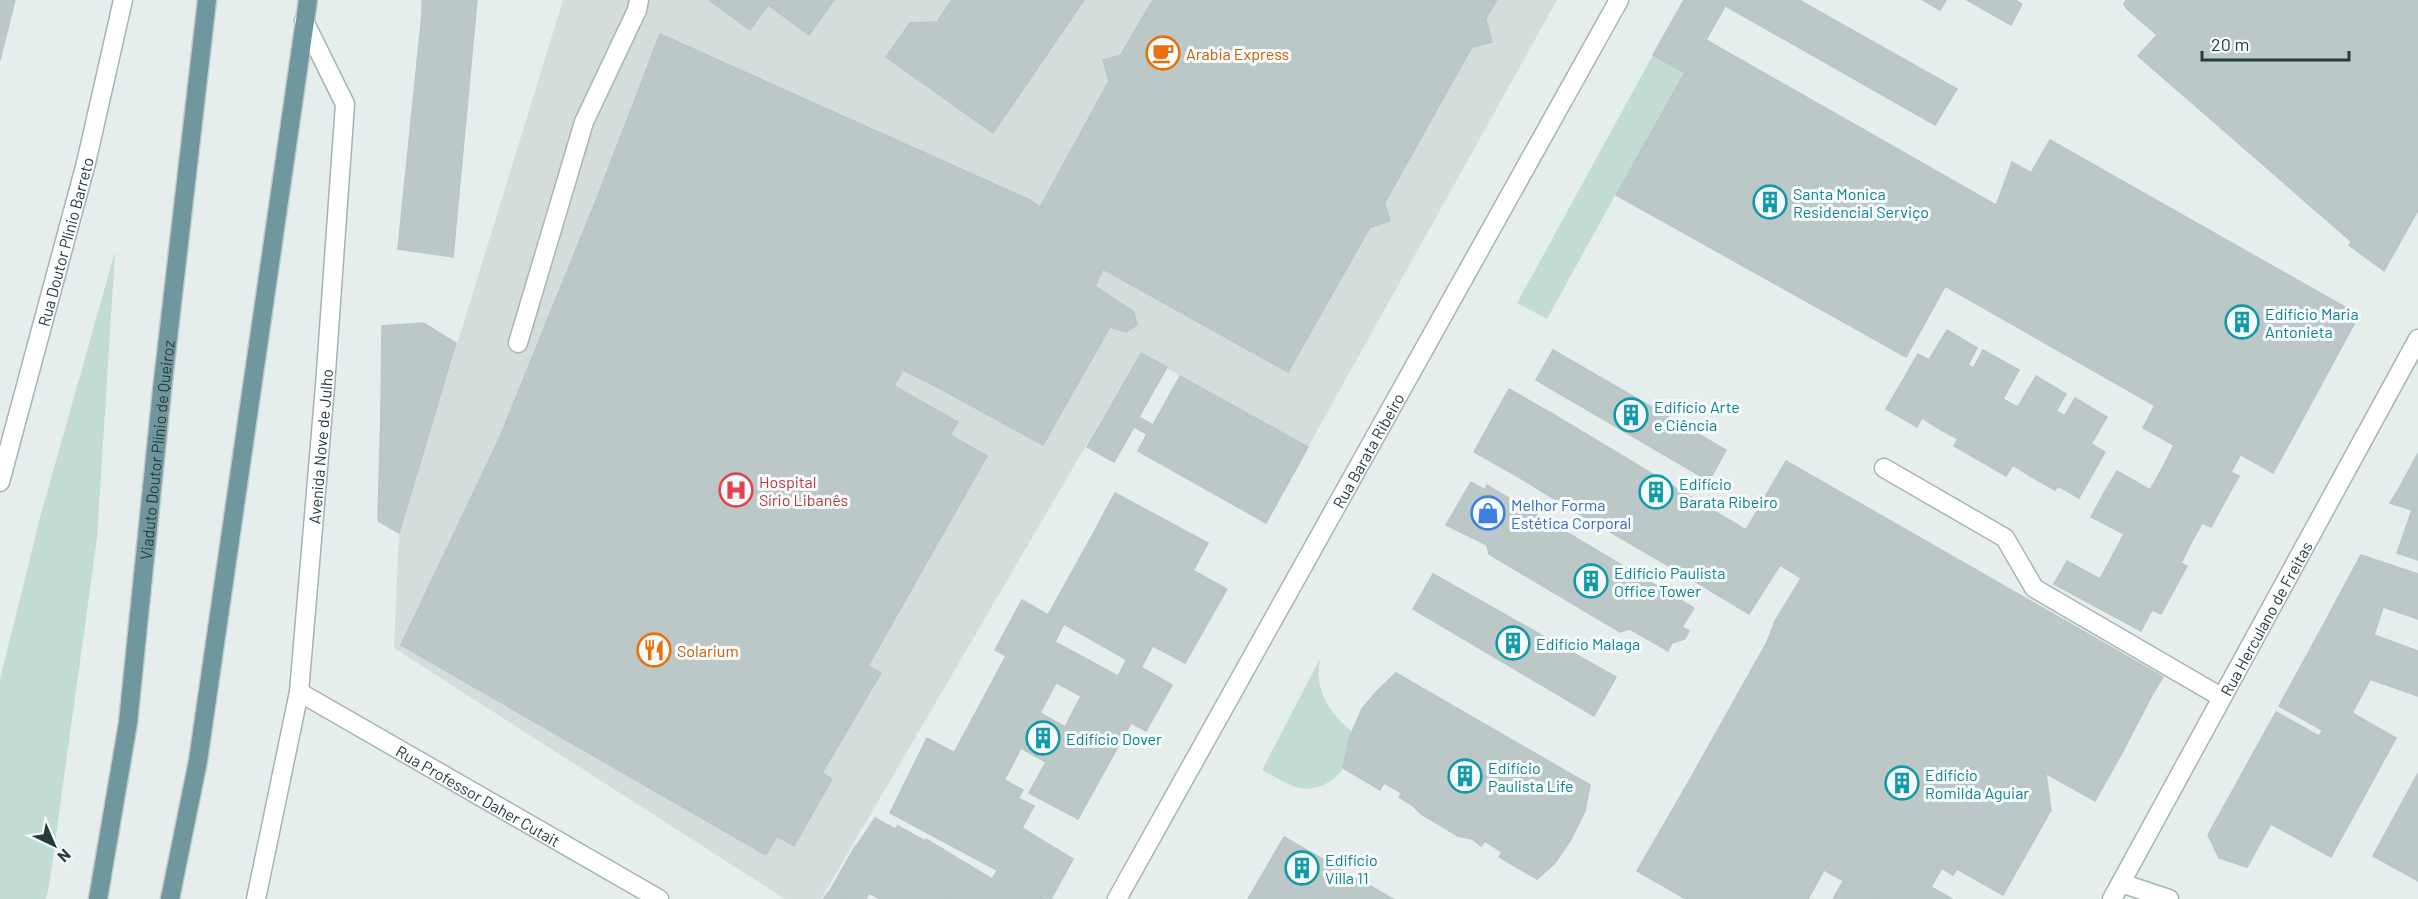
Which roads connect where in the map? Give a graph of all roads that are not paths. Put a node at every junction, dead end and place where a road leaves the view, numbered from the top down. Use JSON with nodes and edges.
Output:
{"nodes":[{"id":1,"x":123,"y":0,"type":"edge"},
{"id":2,"x":207,"y":0,"type":"edge"},
{"id":3,"x":308,"y":0,"type":"edge"},
{"id":4,"x":639,"y":0,"type":"edge"},
{"id":5,"x":1619,"y":0,"type":"edge"},
{"id":6,"x":304,"y":21,"type":"junction"},
{"id":7,"x":2418,"y":339,"type":"edge"},
{"id":8,"x":518,"y":343,"type":"dead end"},
{"id":9,"x":1884,"y":468,"type":"dead end"},
{"id":10,"x":0,"y":482,"type":"edge"},
{"id":11,"x":299,"y":692,"type":"junction"},
{"id":12,"x":2221,"y":697,"type":"junction"},
{"id":13,"x":2117,"y":891,"type":"edge"},
{"id":14,"x":98,"y":899,"type":"edge"},
{"id":15,"x":170,"y":899,"type":"edge"},
{"id":16,"x":256,"y":899,"type":"edge"},
{"id":17,"x":659,"y":899,"type":"edge"},
{"id":18,"x":1117,"y":899,"type":"edge"},
{"id":19,"x":2169,"y":899,"type":"edge"}],
"edges":[{"from":1,"to":10,"type":"street","name":"Rua Doutor Plínio Barreto"},
{"from":2,"to":14,"type":"main road","name":"Viaduto Doutor Plínio de Queiroz"},
{"from":3,"to":6,"type":"main road"},
{"from":4,"to":8,"type":"street"},
{"from":5,"to":18,"type":"street","name":"Rua Barata Ribeiro"},
{"from":6,"to":11,"type":"street","name":"Avenida Nove de Julho"},
{"from":6,"to":15,"type":"main road"},
{"from":7,"to":12,"type":"street","name":"Rua Herculano de Freitas"},
{"from":9,"to":12,"type":"street"},
{"from":11,"to":16,"type":"street","name":"Avenida Nove de Julho"},
{"from":11,"to":17,"type":"street","name":"Rua Professor Daher Cutait"},
{"from":12,"to":13,"type":"street","name":"Rua Herculano de Freitas"},
{"from":13,"to":19,"type":"street"}]}
